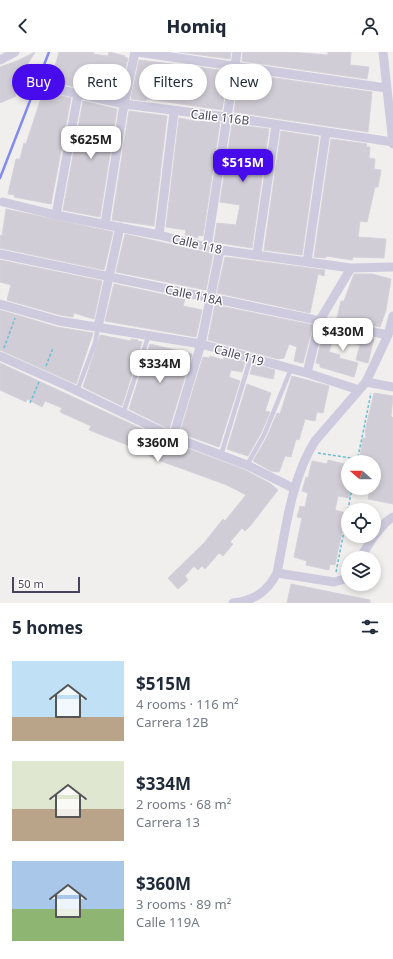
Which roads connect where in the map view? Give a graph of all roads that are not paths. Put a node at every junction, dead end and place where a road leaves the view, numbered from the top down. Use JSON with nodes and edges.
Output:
{"nodes":[{"id":1,"x":15,"y":52,"type":"edge"},
{"id":2,"x":136,"y":52,"type":"edge"},
{"id":3,"x":237,"y":52,"type":"edge"},
{"id":4,"x":382,"y":52,"type":"edge"},
{"id":5,"x":0,"y":60,"type":"edge"},
{"id":6,"x":221,"y":64,"type":"edge"},
{"id":7,"x":235,"y":64,"type":"edge"},
{"id":8,"x":272,"y":71,"type":"edge"},
{"id":9,"x":386,"y":88,"type":"junction"},
{"id":10,"x":77,"y":100,"type":"edge"},
{"id":11,"x":106,"y":100,"type":"edge"},
{"id":12,"x":230,"y":100,"type":"edge"},
{"id":13,"x":124,"y":104,"type":"junction"},
{"id":14,"x":174,"y":112,"type":"junction"},
{"id":15,"x":227,"y":117,"type":"junction"},
{"id":16,"x":276,"y":125,"type":"junction"},
{"id":17,"x":326,"y":132,"type":"junction"},
{"id":18,"x":393,"y":143,"type":"edge"},
{"id":19,"x":3,"y":202,"type":"dead end"},
{"id":20,"x":56,"y":215,"type":"junction"},
{"id":21,"x":105,"y":224,"type":"junction"},
{"id":22,"x":120,"y":227,"type":"junction"},
{"id":23,"x":159,"y":235,"type":"junction"},
{"id":24,"x":207,"y":247,"type":"junction"},
{"id":25,"x":220,"y":250,"type":"junction"},
{"id":26,"x":0,"y":254,"type":"edge"},
{"id":27,"x":257,"y":254,"type":"junction"},
{"id":28,"x":308,"y":262,"type":"junction"},
{"id":29,"x":393,"y":267,"type":"edge"},
{"id":30,"x":351,"y":268,"type":"junction"},
{"id":31,"x":108,"y":276,"type":"junction"},
{"id":32,"x":211,"y":298,"type":"junction"},
{"id":33,"x":0,"y":304,"type":"edge"},
{"id":34,"x":393,"y":316,"type":"edge"},
{"id":35,"x":320,"y":320,"type":"junction"},
{"id":36,"x":98,"y":327,"type":"junction"},
{"id":37,"x":388,"y":335,"type":"junction"},
{"id":38,"x":148,"y":337,"type":"junction"},
{"id":39,"x":201,"y":344,"type":"junction"},
{"id":40,"x":1,"y":357,"type":"edge"},
{"id":41,"x":251,"y":357,"type":"junction"},
{"id":42,"x":291,"y":369,"type":"junction"},
{"id":43,"x":307,"y":373,"type":"junction"},
{"id":44,"x":369,"y":382,"type":"junction"},
{"id":45,"x":393,"y":387,"type":"edge"},
{"id":46,"x":359,"y":390,"type":"junction"},
{"id":47,"x":77,"y":391,"type":"junction"},
{"id":48,"x":123,"y":414,"type":"junction"},
{"id":49,"x":173,"y":437,"type":"junction"},
{"id":50,"x":221,"y":455,"type":"junction"},
{"id":51,"x":247,"y":465,"type":"junction"},
{"id":52,"x":295,"y":489,"type":"junction"},
{"id":53,"x":393,"y":517,"type":"edge"},
{"id":54,"x":381,"y":528,"type":"edge"},
{"id":55,"x":277,"y":573,"type":"junction"},
{"id":56,"x":341,"y":580,"type":"edge"},
{"id":57,"x":233,"y":603,"type":"edge"}],
"edges":[{"from":1,"to":5,"type":"street"},
{"from":2,"to":6,"type":"street"},
{"from":2,"to":13,"type":"street"},
{"from":3,"to":7,"type":"street"},
{"from":4,"to":9,"type":"street"},
{"from":8,"to":9,"type":"street"},
{"from":9,"to":18,"type":"street"},
{"from":10,"to":20,"type":"street"},
{"from":11,"to":13,"type":"street","name":"Calle 116B"},
{"from":12,"to":15,"type":"street"},
{"from":13,"to":14,"type":"street","name":"Calle 116B"},
{"from":13,"to":21,"type":"street"},
{"from":14,"to":15,"type":"street","name":"Calle 116B"},
{"from":14,"to":23,"type":"street"},
{"from":15,"to":16,"type":"street","name":"Calle 116B"},
{"from":15,"to":24,"type":"street"},
{"from":16,"to":17,"type":"street","name":"Calle 116B"},
{"from":16,"to":27,"type":"street"},
{"from":17,"to":18,"type":"street","name":"Calle 116B"},
{"from":17,"to":28,"type":"street"},
{"from":19,"to":20,"type":"street","name":"Calle 118"},
{"from":20,"to":21,"type":"street","name":"Calle 118"},
{"from":21,"to":22,"type":"street","name":"Calle 118"},
{"from":22,"to":23,"type":"street","name":"Calle 118"},
{"from":22,"to":31,"type":"street"},
{"from":23,"to":24,"type":"street","name":"Calle 118"},
{"from":24,"to":25,"type":"street","name":"Calle 118"},
{"from":25,"to":27,"type":"street","name":"Calle 118"},
{"from":25,"to":32,"type":"street"},
{"from":26,"to":31,"type":"street","name":"Calle 118A"},
{"from":27,"to":28,"type":"street","name":"Calle 118"},
{"from":28,"to":30,"type":"street","name":"Calle 118"},
{"from":29,"to":30,"type":"street","name":"Calle 118"},
{"from":30,"to":35,"type":"street"},
{"from":31,"to":32,"type":"street","name":"Calle 118A"},
{"from":31,"to":36,"type":"street"},
{"from":32,"to":35,"type":"street","name":"Calle 118A"},
{"from":32,"to":39,"type":"street"},
{"from":33,"to":36,"type":"street","name":"Calle 119"},
{"from":34,"to":37,"type":"street"},
{"from":35,"to":37,"type":"street","name":"Calle 118A"},
{"from":35,"to":43,"type":"street"},
{"from":36,"to":38,"type":"street","name":"Calle 119"},
{"from":36,"to":47,"type":"lane"},
{"from":37,"to":44,"type":"street"},
{"from":38,"to":39,"type":"street","name":"Calle 119"},
{"from":38,"to":48,"type":"lane"},
{"from":39,"to":41,"type":"street","name":"Calle 119"},
{"from":39,"to":49,"type":"street"},
{"from":40,"to":47,"type":"street"},
{"from":41,"to":42,"type":"street","name":"Calle 119"},
{"from":41,"to":50,"type":"lane"},
{"from":42,"to":43,"type":"street","name":"Calle 119"},
{"from":42,"to":51,"type":"lane"},
{"from":43,"to":46,"type":"street","name":"Calle 119"},
{"from":44,"to":45,"type":"street"},
{"from":44,"to":46,"type":"street"},
{"from":46,"to":52,"type":"street"},
{"from":47,"to":48,"type":"street"},
{"from":48,"to":49,"type":"street"},
{"from":49,"to":50,"type":"street"},
{"from":50,"to":51,"type":"street"},
{"from":51,"to":52,"type":"street"},
{"from":52,"to":55,"type":"street"},
{"from":53,"to":54,"type":"street"},
{"from":55,"to":56,"type":"street"},
{"from":55,"to":57,"type":"street"}]}
